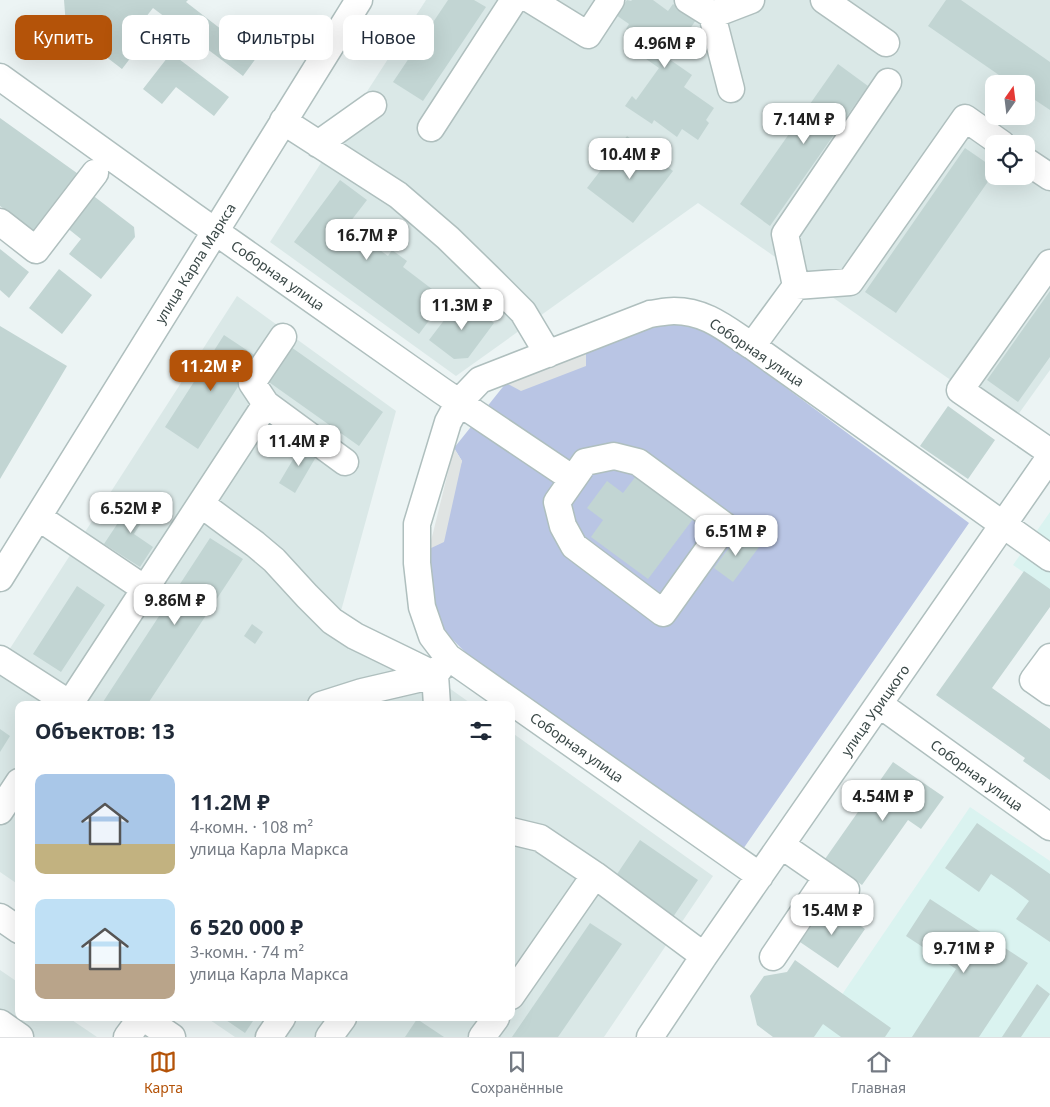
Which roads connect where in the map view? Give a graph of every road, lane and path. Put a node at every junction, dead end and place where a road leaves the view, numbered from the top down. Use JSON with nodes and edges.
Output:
{"nodes":[{"id":1,"x":359,"y":0,"type":"edge"},
{"id":2,"x":514,"y":0,"type":"edge"},
{"id":3,"x":531,"y":0,"type":"edge"},
{"id":4,"x":611,"y":0,"type":"edge"},
{"id":5,"x":688,"y":0,"type":"edge"},
{"id":6,"x":751,"y":0,"type":"edge"},
{"id":7,"x":838,"y":2,"type":"edge"},
{"id":8,"x":712,"y":16,"type":"junction"},
{"id":9,"x":886,"y":43,"type":"dead end"},
{"id":10,"x":0,"y":77,"type":"edge"},
{"id":11,"x":888,"y":82,"type":"dead end"},
{"id":12,"x":732,"y":89,"type":"dead end"},
{"id":13,"x":373,"y":105,"type":"dead end"},
{"id":14,"x":283,"y":122,"type":"junction"},
{"id":15,"x":431,"y":128,"type":"dead end"},
{"id":16,"x":989,"y":135,"type":"edge"},
{"id":17,"x":318,"y":144,"type":"junction"},
{"id":18,"x":1035,"y":166,"type":"edge"},
{"id":19,"x":95,"y":173,"type":"dead end"},
{"id":20,"x":1050,"y":177,"type":"edge"},
{"id":21,"x":0,"y":222,"type":"edge"},
{"id":22,"x":215,"y":231,"type":"junction"},
{"id":23,"x":1050,"y":263,"type":"edge"},
{"id":24,"x":796,"y":286,"type":"junction"},
{"id":25,"x":283,"y":337,"type":"dead end"},
{"id":26,"x":752,"y":346,"type":"junction"},
{"id":27,"x":548,"y":354,"type":"junction"},
{"id":28,"x":266,"y":404,"type":"junction"},
{"id":29,"x":453,"y":412,"type":"junction"},
{"id":30,"x":1050,"y":452,"type":"edge"},
{"id":31,"x":1050,"y":457,"type":"edge"},
{"id":32,"x":345,"y":462,"type":"dead end"},
{"id":33,"x":573,"y":479,"type":"junction"},
{"id":34,"x":201,"y":504,"type":"junction"},
{"id":35,"x":38,"y":517,"type":"junction"},
{"id":36,"x":1003,"y":525,"type":"junction"},
{"id":37,"x":1050,"y":558,"type":"edge"},
{"id":38,"x":0,"y":578,"type":"edge"},
{"id":39,"x":145,"y":589,"type":"junction"},
{"id":40,"x":1050,"y":657,"type":"edge"},
{"id":41,"x":0,"y":659,"type":"edge"},
{"id":42,"x":442,"y":666,"type":"junction"},
{"id":43,"x":1050,"y":692,"type":"edge"},
{"id":44,"x":64,"y":701,"type":"edge"},
{"id":45,"x":73,"y":701,"type":"edge"},
{"id":46,"x":333,"y":701,"type":"edge"},
{"id":47,"x":438,"y":701,"type":"edge"},
{"id":48,"x":495,"y":701,"type":"edge"},
{"id":49,"x":879,"y":704,"type":"junction"},
{"id":50,"x":515,"y":714,"type":"edge"},
{"id":51,"x":15,"y":788,"type":"edge"},
{"id":52,"x":0,"y":810,"type":"edge"},
{"id":53,"x":1050,"y":828,"type":"edge"},
{"id":54,"x":515,"y":832,"type":"edge"},
{"id":55,"x":781,"y":845,"type":"junction"},
{"id":56,"x":595,"y":875,"type":"junction"},
{"id":57,"x":760,"y":876,"type":"junction"},
{"id":58,"x":0,"y":917,"type":"edge"},
{"id":59,"x":15,"y":927,"type":"edge"},
{"id":60,"x":704,"y":956,"type":"junction"},
{"id":61,"x":773,"y":957,"type":"dead end"},
{"id":62,"x":515,"y":990,"type":"edge"},
{"id":63,"x":140,"y":1021,"type":"edge"},
{"id":64,"x":147,"y":1021,"type":"edge"},
{"id":65,"x":280,"y":1021,"type":"edge"},
{"id":66,"x":341,"y":1021,"type":"edge"},
{"id":67,"x":494,"y":1021,"type":"edge"},
{"id":68,"x":0,"y":1023,"type":"edge"},
{"id":69,"x":20,"y":1037,"type":"edge"},
{"id":70,"x":127,"y":1037,"type":"edge"},
{"id":71,"x":172,"y":1037,"type":"edge"},
{"id":72,"x":269,"y":1037,"type":"edge"},
{"id":73,"x":329,"y":1037,"type":"edge"},
{"id":74,"x":482,"y":1037,"type":"edge"},
{"id":75,"x":650,"y":1037,"type":"edge"}],
"edges":[{"from":1,"to":14,"type":"street","name":"улица Карла Маркса"},
{"from":2,"to":15,"type":"street"},
{"from":3,"to":4,"type":"street"},
{"from":5,"to":8,"type":"street"},
{"from":6,"to":8,"type":"street"},
{"from":7,"to":9,"type":"street"},
{"from":8,"to":12,"type":"street"},
{"from":10,"to":22,"type":"street","name":"Соборная улица"},
{"from":11,"to":24,"type":"street"},
{"from":13,"to":17,"type":"street"},
{"from":14,"to":17,"type":"street"},
{"from":14,"to":22,"type":"street","name":"улица Карла Маркса"},
{"from":16,"to":24,"type":"street"},
{"from":17,"to":27,"type":"street"},
{"from":18,"to":20,"type":"street"},
{"from":19,"to":21,"type":"street"},
{"from":22,"to":29,"type":"street","name":"Соборная улица"},
{"from":22,"to":35,"type":"street","name":"улица Карла Маркса"},
{"from":23,"to":30,"type":"street"},
{"from":24,"to":26,"type":"street"},
{"from":25,"to":28,"type":"street"},
{"from":26,"to":27,"type":"street","name":"Соборная улица"},
{"from":26,"to":36,"type":"street","name":"Соборная улица"},
{"from":27,"to":29,"type":"street","name":"Соборная улица"},
{"from":28,"to":32,"type":"street"},
{"from":28,"to":34,"type":"street"},
{"from":29,"to":33,"type":"street"},
{"from":29,"to":42,"type":"street","name":"Соборная улица"},
{"from":31,"to":36,"type":"street","name":"улица Урицкого"},
{"from":33,"to":33,"type":"street"},
{"from":34,"to":39,"type":"street"},
{"from":34,"to":42,"type":"street"},
{"from":35,"to":38,"type":"street","name":"улица Карла Маркса"},
{"from":35,"to":39,"type":"street"},
{"from":36,"to":37,"type":"street","name":"Соборная улица"},
{"from":36,"to":49,"type":"street","name":"улица Урицкого"},
{"from":39,"to":45,"type":"street"},
{"from":40,"to":43,"type":"street"},
{"from":41,"to":44,"type":"street"},
{"from":42,"to":46,"type":"street"},
{"from":42,"to":47,"type":"street"},
{"from":42,"to":48,"type":"street","name":"Соборная улица"},
{"from":49,"to":53,"type":"street","name":"Соборная улица"},
{"from":49,"to":55,"type":"street","name":"улица Урицкого"},
{"from":50,"to":57,"type":"street","name":"Соборная улица"},
{"from":51,"to":52,"type":"street"},
{"from":54,"to":56,"type":"street"},
{"from":55,"to":57,"type":"street","name":"улица Урицкого"},
{"from":55,"to":61,"type":"street"},
{"from":56,"to":60,"type":"street"},
{"from":56,"to":62,"type":"street"},
{"from":57,"to":60,"type":"street","name":"улица Урицкого"},
{"from":58,"to":59,"type":"street"},
{"from":60,"to":75,"type":"street","name":"улица Урицкого"},
{"from":63,"to":70,"type":"street"},
{"from":64,"to":71,"type":"street"},
{"from":65,"to":72,"type":"street"},
{"from":66,"to":73,"type":"street"},
{"from":67,"to":74,"type":"street"},
{"from":68,"to":69,"type":"street"}]}
